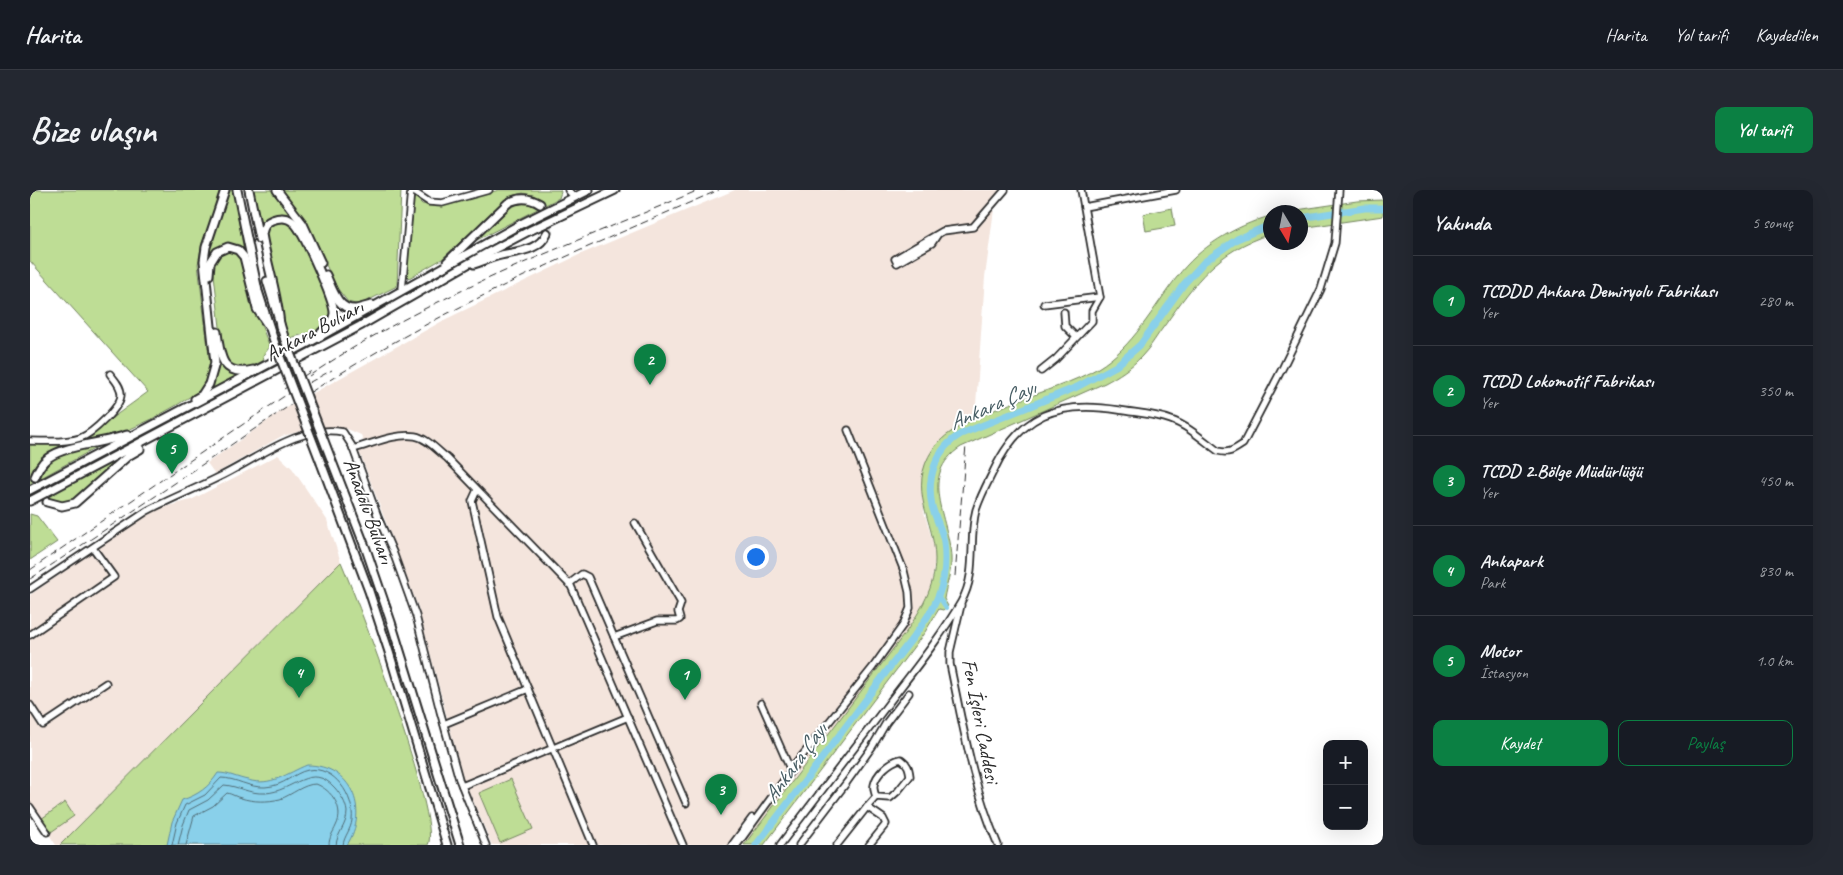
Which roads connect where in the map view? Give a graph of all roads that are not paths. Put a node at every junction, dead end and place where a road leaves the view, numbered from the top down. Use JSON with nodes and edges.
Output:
{"nodes":[{"id":1,"x":224,"y":190,"type":"edge"},
{"id":2,"x":237,"y":190,"type":"edge"},
{"id":3,"x":249,"y":190,"type":"edge"},
{"id":4,"x":277,"y":190,"type":"edge"},
{"id":5,"x":411,"y":190,"type":"edge"},
{"id":6,"x":488,"y":190,"type":"edge"},
{"id":7,"x":568,"y":190,"type":"edge"},
{"id":8,"x":589,"y":190,"type":"edge"},
{"id":9,"x":615,"y":190,"type":"edge"},
{"id":10,"x":1005,"y":190,"type":"edge"},
{"id":11,"x":1081,"y":190,"type":"edge"},
{"id":12,"x":1176,"y":190,"type":"edge"},
{"id":13,"x":1339,"y":190,"type":"edge"},
{"id":14,"x":574,"y":197,"type":"junction"},
{"id":15,"x":540,"y":204,"type":"dead end"},
{"id":16,"x":1084,"y":207,"type":"junction"},
{"id":17,"x":547,"y":233,"type":"dead end"},
{"id":18,"x":938,"y":234,"type":"junction"},
{"id":19,"x":439,"y":270,"type":"junction"},
{"id":20,"x":438,"y":281,"type":"junction"},
{"id":21,"x":402,"y":290,"type":"junction"},
{"id":22,"x":1100,"y":298,"type":"junction"},
{"id":23,"x":382,"y":302,"type":"junction"},
{"id":24,"x":1044,"y":304,"type":"dead end"},
{"id":25,"x":1064,"y":312,"type":"dead end"},
{"id":26,"x":280,"y":326,"type":"junction"},
{"id":27,"x":269,"y":327,"type":"junction"},
{"id":28,"x":1076,"y":337,"type":"junction"},
{"id":29,"x":312,"y":341,"type":"junction"},
{"id":30,"x":263,"y":367,"type":"junction"},
{"id":31,"x":1042,"y":371,"type":"dead end"},
{"id":32,"x":110,"y":374,"type":"dead end"},
{"id":33,"x":200,"y":412,"type":"junction"},
{"id":34,"x":153,"y":426,"type":"junction"},
{"id":35,"x":848,"y":430,"type":"dead end"},
{"id":36,"x":30,"y":441,"type":"edge"},
{"id":37,"x":353,"y":448,"type":"junction"},
{"id":38,"x":35,"y":477,"type":"dead end"},
{"id":39,"x":30,"y":490,"type":"edge"},
{"id":40,"x":477,"y":490,"type":"junction"},
{"id":41,"x":30,"y":501,"type":"edge"},
{"id":42,"x":46,"y":502,"type":"dead end"},
{"id":43,"x":635,"y":524,"type":"dead end"},
{"id":44,"x":93,"y":548,"type":"junction"},
{"id":45,"x":570,"y":584,"type":"junction"},
{"id":46,"x":30,"y":589,"type":"edge"},
{"id":47,"x":962,"y":601,"type":"junction"},
{"id":48,"x":30,"y":635,"type":"edge"},
{"id":49,"x":614,"y":637,"type":"junction"},
{"id":50,"x":106,"y":683,"type":"dead end"},
{"id":51,"x":528,"y":689,"type":"junction"},
{"id":52,"x":909,"y":693,"type":"dead end"},
{"id":53,"x":761,"y":703,"type":"dead end"},
{"id":54,"x":30,"y":705,"type":"edge"},
{"id":55,"x":628,"y":717,"type":"junction"},
{"id":56,"x":444,"y":724,"type":"junction"},
{"id":57,"x":553,"y":748,"type":"junction"},
{"id":58,"x":790,"y":770,"type":"junction"},
{"id":59,"x":462,"y":786,"type":"junction"},
{"id":60,"x":876,"y":797,"type":"junction"},
{"id":61,"x":686,"y":803,"type":"dead end"},
{"id":62,"x":30,"y":807,"type":"edge"},
{"id":63,"x":867,"y":807,"type":"junction"},
{"id":64,"x":47,"y":832,"type":"dead end"},
{"id":65,"x":447,"y":845,"type":"edge"},
{"id":66,"x":460,"y":845,"type":"edge"},
{"id":67,"x":486,"y":845,"type":"edge"},
{"id":68,"x":593,"y":845,"type":"edge"},
{"id":69,"x":683,"y":845,"type":"edge"},
{"id":70,"x":732,"y":845,"type":"edge"},
{"id":71,"x":737,"y":845,"type":"edge"},
{"id":72,"x":780,"y":845,"type":"edge"},
{"id":73,"x":798,"y":845,"type":"edge"},
{"id":74,"x":837,"y":845,"type":"edge"},
{"id":75,"x":869,"y":845,"type":"edge"},
{"id":76,"x":998,"y":845,"type":"edge"}],
"edges":[{"from":1,"to":34,"type":"main road"},
{"from":2,"to":27,"type":"main road","name":"Anadolu Bulvarı"},
{"from":3,"to":26,"type":"main road","name":"Anadolu Bulvarı"},
{"from":4,"to":23,"type":"main road"},
{"from":5,"to":6,"type":"street"},
{"from":5,"to":21,"type":"street"},
{"from":7,"to":14,"type":"street"},
{"from":8,"to":14,"type":"main road","name":"Ankara Bulvarı"},
{"from":9,"to":20,"type":"main road","name":"Ankara Bulvarı"},
{"from":10,"to":18,"type":"street"},
{"from":11,"to":16,"type":"street"},
{"from":12,"to":16,"type":"street"},
{"from":13,"to":47,"type":"street","name":"Fen İşleri Caddesi"},
{"from":14,"to":19,"type":"main road","name":"Ankara Bulvarı"},
{"from":15,"to":19,"type":"main road"},
{"from":16,"to":22,"type":"street"},
{"from":17,"to":20,"type":"main road"},
{"from":18,"to":18,"type":"street"},
{"from":19,"to":21,"type":"main road","name":"Ankara Bulvarı"},
{"from":20,"to":33,"type":"main road","name":"Ankara Bulvarı"},
{"from":21,"to":23,"type":"main road","name":"Ankara Bulvarı"},
{"from":22,"to":24,"type":"street"},
{"from":22,"to":28,"type":"street"},
{"from":23,"to":29,"type":"main road","name":"Ankara Bulvarı"},
{"from":25,"to":28,"type":"street"},
{"from":26,"to":29,"type":"main road"},
{"from":26,"to":66,"type":"main road","name":"Anadolu Bulvarı","bridge":true},
{"from":27,"to":30,"type":"main road"},
{"from":27,"to":65,"type":"main road","name":"Anadolu Bulvarı","bridge":true},
{"from":28,"to":31,"type":"street"},
{"from":29,"to":30,"type":"main road","name":"Ankara Bulvarı"},
{"from":30,"to":34,"type":"main road","name":"Ankara Bulvarı"},
{"from":32,"to":36,"type":"street"},
{"from":33,"to":41,"type":"main road","name":"Ankara Bulvarı"},
{"from":33,"to":42,"type":"main road"},
{"from":34,"to":38,"type":"main road"},
{"from":34,"to":39,"type":"main road","name":"Ankara Bulvarı"},
{"from":35,"to":58,"type":"street"},
{"from":37,"to":40,"type":"street"},
{"from":37,"to":44,"type":"street"},
{"from":37,"to":56,"type":"street"},
{"from":40,"to":45,"type":"street"},
{"from":40,"to":51,"type":"street"},
{"from":43,"to":49,"type":"street"},
{"from":44,"to":46,"type":"street"},
{"from":44,"to":48,"type":"street"},
{"from":45,"to":49,"type":"street"},
{"from":45,"to":55,"type":"street"},
{"from":47,"to":72,"type":"street"},
{"from":47,"to":76,"type":"street","name":"Fen İşleri Caddesi"},
{"from":49,"to":61,"type":"street"},
{"from":50,"to":54,"type":"street"},
{"from":51,"to":56,"type":"street"},
{"from":51,"to":57,"type":"street"},
{"from":52,"to":73,"type":"street"},
{"from":53,"to":58,"type":"street"},
{"from":55,"to":57,"type":"street"},
{"from":55,"to":69,"type":"street"},
{"from":56,"to":59,"type":"street"},
{"from":57,"to":59,"type":"street"},
{"from":57,"to":68,"type":"street"},
{"from":58,"to":70,"type":"street"},
{"from":58,"to":71,"type":"street"},
{"from":59,"to":67,"type":"street"},
{"from":60,"to":60,"type":"street"},
{"from":60,"to":63,"type":"street"},
{"from":62,"to":64,"type":"street"},
{"from":63,"to":74,"type":"street"},
{"from":63,"to":75,"type":"street"}]}
